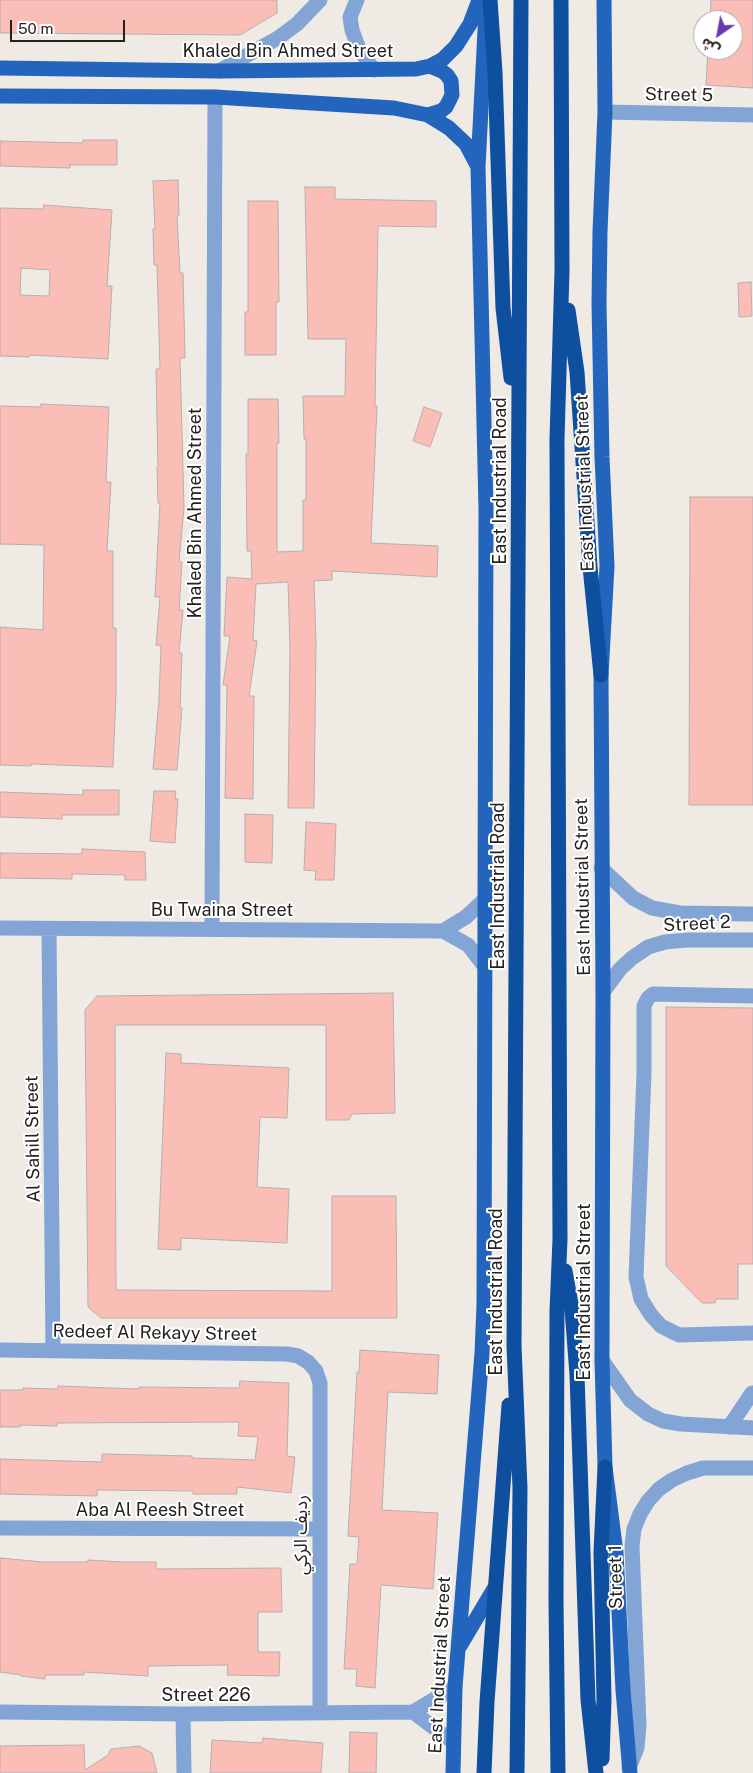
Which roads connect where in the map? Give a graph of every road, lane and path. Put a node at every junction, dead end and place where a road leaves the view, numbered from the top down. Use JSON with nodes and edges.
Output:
{"nodes":[{"id":1,"x":320,"y":0,"type":"edge"},
{"id":2,"x":357,"y":0,"type":"edge"},
{"id":3,"x":478,"y":0,"type":"edge"},
{"id":4,"x":488,"y":0,"type":"edge"},
{"id":5,"x":521,"y":0,"type":"edge"},
{"id":6,"x":561,"y":0,"type":"edge"},
{"id":7,"x":604,"y":0,"type":"edge"},
{"id":8,"x":430,"y":66,"type":"junction"},
{"id":9,"x":0,"y":68,"type":"edge"},
{"id":10,"x":374,"y":70,"type":"junction"},
{"id":11,"x":219,"y":71,"type":"junction"},
{"id":12,"x":0,"y":96,"type":"edge"},
{"id":13,"x":215,"y":97,"type":"junction"},
{"id":14,"x":605,"y":112,"type":"junction"},
{"id":15,"x":428,"y":115,"type":"junction"},
{"id":16,"x":753,"y":115,"type":"edge"},
{"id":17,"x":478,"y":167,"type":"junction"},
{"id":18,"x":562,"y":271,"type":"junction"},
{"id":19,"x":519,"y":444,"type":"junction"},
{"id":20,"x":601,"y":674,"type":"junction"},
{"id":21,"x":601,"y":868,"type":"junction"},
{"id":22,"x":484,"y":900,"type":"junction"},
{"id":23,"x":753,"y":914,"type":"edge"},
{"id":24,"x":0,"y":928,"type":"edge"},
{"id":25,"x":49,"y":929,"type":"junction"},
{"id":26,"x":212,"y":929,"type":"junction"},
{"id":27,"x":444,"y":931,"type":"junction"},
{"id":28,"x":753,"y":940,"type":"edge"},
{"id":29,"x":485,"y":966,"type":"junction"},
{"id":30,"x":603,"y":992,"type":"junction"},
{"id":31,"x":753,"y":996,"type":"edge"},
{"id":32,"x":560,"y":1239,"type":"junction"},
{"id":33,"x":753,"y":1333,"type":"edge"},
{"id":34,"x":514,"y":1346,"type":"junction"},
{"id":35,"x":0,"y":1350,"type":"edge"},
{"id":36,"x":53,"y":1350,"type":"junction"},
{"id":37,"x":602,"y":1360,"type":"junction"},
{"id":38,"x":753,"y":1383,"type":"edge"},
{"id":39,"x":753,"y":1394,"type":"edge"},
{"id":40,"x":729,"y":1427,"type":"junction"},
{"id":41,"x":753,"y":1428,"type":"edge"},
{"id":42,"x":605,"y":1467,"type":"junction"},
{"id":43,"x":753,"y":1468,"type":"edge"},
{"id":44,"x":0,"y":1528,"type":"edge"},
{"id":45,"x":320,"y":1529,"type":"junction"},
{"id":46,"x":494,"y":1587,"type":"junction"},
{"id":47,"x":457,"y":1651,"type":"junction"},
{"id":48,"x":455,"y":1687,"type":"junction"},
{"id":49,"x":0,"y":1712,"type":"edge"},
{"id":50,"x":320,"y":1712,"type":"junction"},
{"id":51,"x":413,"y":1712,"type":"junction"},
{"id":52,"x":183,"y":1714,"type":"junction"},
{"id":53,"x":453,"y":1742,"type":"junction"},
{"id":54,"x":629,"y":1771,"type":"edge"},
{"id":55,"x":184,"y":1773,"type":"edge"},
{"id":56,"x":453,"y":1773,"type":"edge"},
{"id":57,"x":484,"y":1773,"type":"edge"},
{"id":58,"x":517,"y":1773,"type":"edge"},
{"id":59,"x":558,"y":1773,"type":"edge"},
{"id":60,"x":596,"y":1773,"type":"edge"},
{"id":61,"x":601,"y":1773,"type":"edge"}],
"edges":[{"from":1,"to":11,"type":"street"},
{"from":2,"to":10,"type":"street"},
{"from":3,"to":8,"type":"main road","name":"Khaled Bin Ahmed Street"},
{"from":4,"to":17,"type":"main road","name":"East Industrial Street"},
{"from":4,"to":19,"type":"highway"},
{"from":5,"to":19,"type":"highway","name":"East Industrial Road"},
{"from":6,"to":18,"type":"highway"},
{"from":7,"to":14,"type":"main road","name":"East Industrial Street"},
{"from":8,"to":10,"type":"main road","name":"Khaled Bin Ahmed Street"},
{"from":8,"to":15,"type":"main road"},
{"from":9,"to":11,"type":"main road","name":"Khaled Bin Ahmed Street"},
{"from":10,"to":11,"type":"main road","name":"Khaled Bin Ahmed Street"},
{"from":12,"to":13,"type":"main road"},
{"from":13,"to":15,"type":"main road"},
{"from":13,"to":26,"type":"street","name":"Khaled Bin Ahmed Street"},
{"from":14,"to":16,"type":"street","name":"Street 5"},
{"from":14,"to":20,"type":"main road","name":"East Industrial Street"},
{"from":15,"to":17,"type":"main road"},
{"from":17,"to":22,"type":"main road","name":"East Industrial Street"},
{"from":18,"to":20,"type":"highway"},
{"from":18,"to":32,"type":"highway"},
{"from":19,"to":34,"type":"highway","name":"East Industrial Road"},
{"from":20,"to":21,"type":"main road","name":"East Industrial Street"},
{"from":21,"to":23,"type":"street","name":"Street 2"},
{"from":21,"to":30,"type":"main road","name":"East Industrial Street"},
{"from":22,"to":27,"type":"street"},
{"from":22,"to":29,"type":"main road","name":"East Industrial Street"},
{"from":24,"to":25,"type":"street","name":"Bu Twaina Street"},
{"from":25,"to":26,"type":"street","name":"Bu Twaina Street"},
{"from":25,"to":36,"type":"street","name":"Al Sahill Street"},
{"from":26,"to":27,"type":"street","name":"Bu Twaina Street"},
{"from":27,"to":29,"type":"street","name":"Bu Twaina Street"},
{"from":28,"to":30,"type":"street","name":"Street 2"},
{"from":29,"to":47,"type":"main road","name":"East Industrial Street"},
{"from":30,"to":37,"type":"main road","name":"East Industrial Street"},
{"from":31,"to":33,"type":"street"},
{"from":32,"to":59,"type":"highway"},
{"from":32,"to":60,"type":"highway"},
{"from":34,"to":46,"type":"highway"},
{"from":34,"to":58,"type":"highway","name":"East Industrial Road"},
{"from":35,"to":36,"type":"street","name":"Redeef Al Rekayy Street"},
{"from":36,"to":45,"type":"street","name":"رديف الركي"},
{"from":37,"to":40,"type":"street"},
{"from":37,"to":42,"type":"main road","name":"East Industrial Street"},
{"from":38,"to":39,"type":"street"},
{"from":39,"to":40,"type":"street"},
{"from":40,"to":41,"type":"street"},
{"from":42,"to":54,"type":"main road","name":"East Industrial Street"},
{"from":42,"to":61,"type":"highway"},
{"from":43,"to":54,"type":"street","name":"Street 1"},
{"from":44,"to":45,"type":"street","name":"Aba Al Reesh Street"},
{"from":45,"to":50,"type":"street","name":"رديف الركي"},
{"from":46,"to":47,"type":"main road"},
{"from":46,"to":57,"type":"highway"},
{"from":47,"to":48,"type":"main road","name":"East Industrial Street"},
{"from":48,"to":51,"type":"street"},
{"from":48,"to":53,"type":"main road","name":"East Industrial Street"},
{"from":49,"to":52,"type":"street","name":"Street 226"},
{"from":50,"to":51,"type":"street","name":"Street 226"},
{"from":50,"to":52,"type":"street","name":"Street 226"},
{"from":51,"to":53,"type":"street"},
{"from":52,"to":55,"type":"street"},
{"from":53,"to":56,"type":"main road","name":"East Industrial Street"}]}
